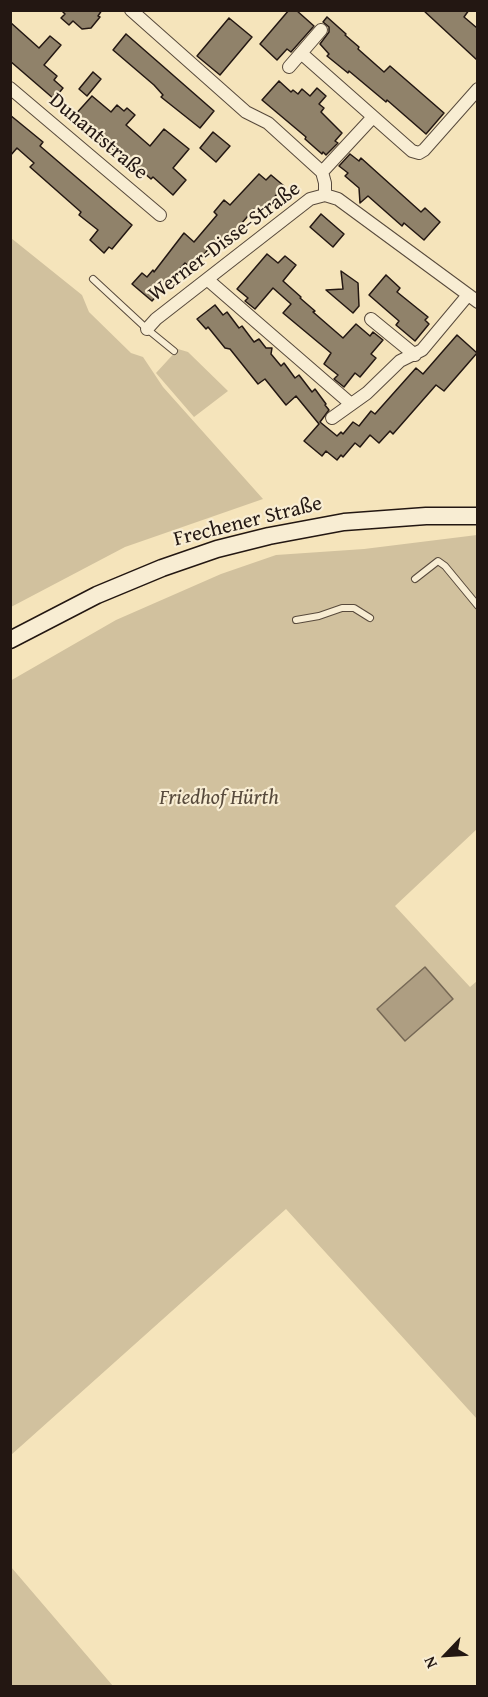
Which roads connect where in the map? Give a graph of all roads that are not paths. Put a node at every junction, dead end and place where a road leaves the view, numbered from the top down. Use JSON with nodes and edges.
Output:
{"nodes":[{"id":1,"x":131,"y":10,"type":"edge"},
{"id":2,"x":321,"y":30,"type":"dead end"},
{"id":3,"x":301,"y":52,"type":"junction"},
{"id":4,"x":289,"y":67,"type":"dead end"},
{"id":5,"x":10,"y":88,"type":"edge"},
{"id":6,"x":477,"y":90,"type":"edge"},
{"id":7,"x":374,"y":117,"type":"junction"},
{"id":8,"x":322,"y":172,"type":"junction"},
{"id":9,"x":325,"y":195,"type":"junction"},
{"id":10,"x":160,"y":215,"type":"dead end"},
{"id":11,"x":93,"y":279,"type":"dead end"},
{"id":12,"x":208,"y":280,"type":"junction"},
{"id":13,"x":473,"y":299,"type":"edge"},
{"id":14,"x":371,"y":319,"type":"dead end"},
{"id":15,"x":147,"y":330,"type":"junction"},
{"id":16,"x":174,"y":351,"type":"dead end"},
{"id":17,"x":415,"y":355,"type":"junction"},
{"id":18,"x":351,"y":404,"type":"junction"},
{"id":19,"x":332,"y":418,"type":"dead end"},
{"id":20,"x":477,"y":516,"type":"edge"},
{"id":21,"x":415,"y":579,"type":"dead end"},
{"id":22,"x":477,"y":606,"type":"edge"},
{"id":23,"x":370,"y":618,"type":"dead end"},
{"id":24,"x":296,"y":620,"type":"dead end"},
{"id":25,"x":10,"y":640,"type":"edge"}],
"edges":[{"from":1,"to":8,"type":"street"},
{"from":2,"to":3,"type":"street"},
{"from":3,"to":4,"type":"street"},
{"from":3,"to":7,"type":"street"},
{"from":5,"to":10,"type":"street","name":"Dunantstraße"},
{"from":6,"to":7,"type":"street"},
{"from":7,"to":8,"type":"street"},
{"from":8,"to":9,"type":"street"},
{"from":9,"to":12,"type":"street","name":"Werner-Disse-Straße"},
{"from":9,"to":13,"type":"street","name":"Werner-Disse-Straße"},
{"from":11,"to":15,"type":"lane"},
{"from":12,"to":15,"type":"street","name":"Werner-Disse-Straße"},
{"from":12,"to":18,"type":"street"},
{"from":13,"to":17,"type":"street"},
{"from":14,"to":17,"type":"street"},
{"from":15,"to":16,"type":"lane"},
{"from":17,"to":18,"type":"street"},
{"from":18,"to":19,"type":"street"},
{"from":20,"to":25,"type":"main road","name":"Frechener Straße"},
{"from":21,"to":22,"type":"lane"},
{"from":23,"to":24,"type":"lane"}]}
